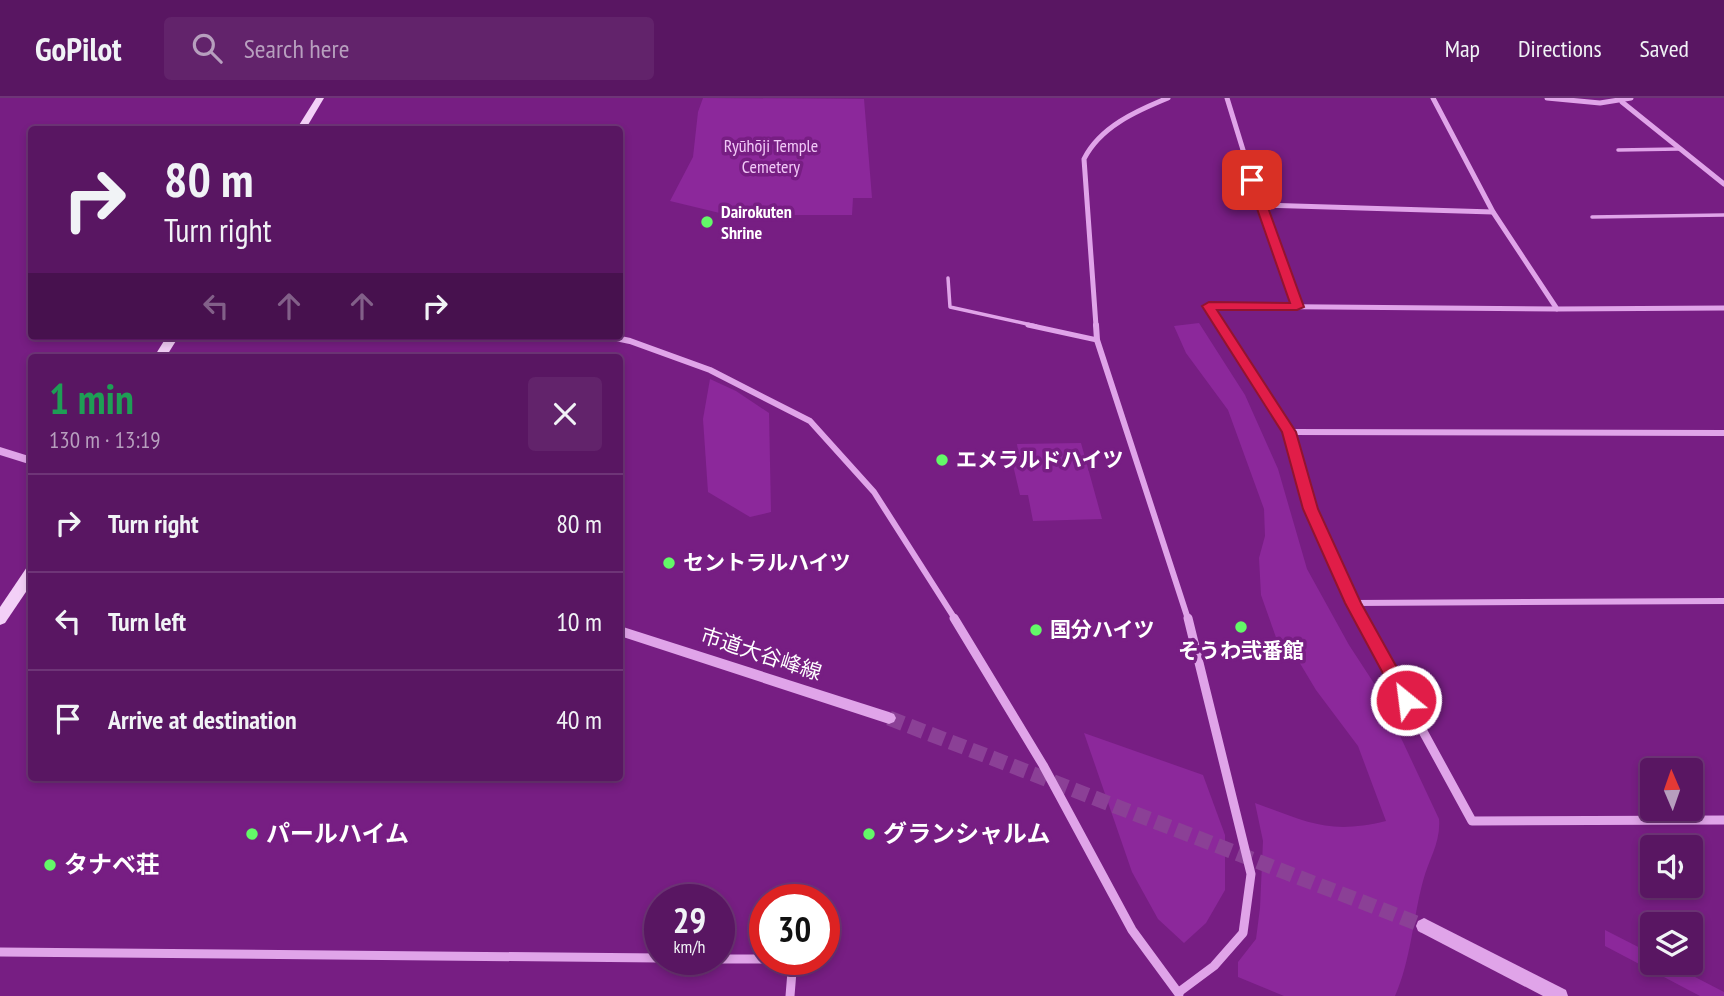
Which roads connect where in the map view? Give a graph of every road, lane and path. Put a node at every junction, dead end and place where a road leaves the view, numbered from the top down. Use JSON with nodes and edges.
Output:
{"nodes":[{"id":1,"x":320,"y":98,"type":"edge"},
{"id":2,"x":1168,"y":98,"type":"edge"},
{"id":3,"x":1227,"y":98,"type":"edge"},
{"id":4,"x":1433,"y":98,"type":"edge"},
{"id":5,"x":1546,"y":98,"type":"edge"},
{"id":6,"x":1631,"y":98,"type":"edge"},
{"id":7,"x":1622,"y":102,"type":"junction"},
{"id":8,"x":302,"y":126,"type":"edge"},
{"id":9,"x":1679,"y":149,"type":"junction"},
{"id":10,"x":1618,"y":150,"type":"dead end"},
{"id":11,"x":1724,"y":184,"type":"edge"},
{"id":12,"x":1261,"y":205,"type":"junction"},
{"id":13,"x":1493,"y":212,"type":"junction"},
{"id":14,"x":1724,"y":215,"type":"edge"},
{"id":15,"x":1592,"y":217,"type":"dead end"},
{"id":16,"x":948,"y":278,"type":"dead end"},
{"id":17,"x":1297,"y":307,"type":"junction"},
{"id":18,"x":1724,"y":308,"type":"edge"},
{"id":19,"x":1557,"y":309,"type":"junction"},
{"id":20,"x":623,"y":340,"type":"edge"},
{"id":21,"x":1097,"y":340,"type":"junction"},
{"id":22,"x":1289,"y":432,"type":"junction"},
{"id":23,"x":1724,"y":433,"type":"edge"},
{"id":24,"x":0,"y":451,"type":"edge"},
{"id":25,"x":28,"y":460,"type":"edge"},
{"id":26,"x":28,"y":577,"type":"edge"},
{"id":27,"x":1724,"y":601,"type":"edge"},
{"id":28,"x":1353,"y":603,"type":"junction"},
{"id":29,"x":0,"y":619,"type":"edge"},
{"id":30,"x":623,"y":632,"type":"edge"},
{"id":31,"x":889,"y":718,"type":"tunnel mouth"},
{"id":32,"x":1724,"y":820,"type":"edge"},
{"id":33,"x":1424,"y":926,"type":"tunnel mouth"},
{"id":34,"x":0,"y":952,"type":"edge"},
{"id":35,"x":644,"y":958,"type":"edge"},
{"id":36,"x":792,"y":975,"type":"edge"},
{"id":37,"x":1179,"y":994,"type":"edge"},
{"id":38,"x":790,"y":996,"type":"edge"},
{"id":39,"x":1560,"y":996,"type":"edge"}],
"edges":[{"from":1,"to":8,"type":"main road"},
{"from":2,"to":21,"type":"street"},
{"from":3,"to":12,"type":"street"},
{"from":4,"to":13,"type":"street"},
{"from":5,"to":7,"type":"street"},
{"from":6,"to":7,"type":"street"},
{"from":7,"to":9,"type":"street"},
{"from":9,"to":10,"type":"lane"},
{"from":9,"to":11,"type":"street"},
{"from":12,"to":13,"type":"street"},
{"from":12,"to":17,"type":"street"},
{"from":13,"to":19,"type":"street"},
{"from":14,"to":15,"type":"lane"},
{"from":16,"to":21,"type":"lane"},
{"from":17,"to":19,"type":"street"},
{"from":17,"to":22,"type":"street"},
{"from":18,"to":19,"type":"street"},
{"from":20,"to":37,"type":"street"},
{"from":21,"to":37,"type":"street"},
{"from":22,"to":23,"type":"street"},
{"from":22,"to":28,"type":"street"},
{"from":24,"to":25,"type":"street"},
{"from":26,"to":29,"type":"main road"},
{"from":27,"to":28,"type":"street"},
{"from":28,"to":32,"type":"street"},
{"from":30,"to":31,"type":"street","name":"市道大谷峰線"},
{"from":33,"to":39,"type":"street"},
{"from":34,"to":35,"type":"street"},
{"from":36,"to":38,"type":"street"}]}
